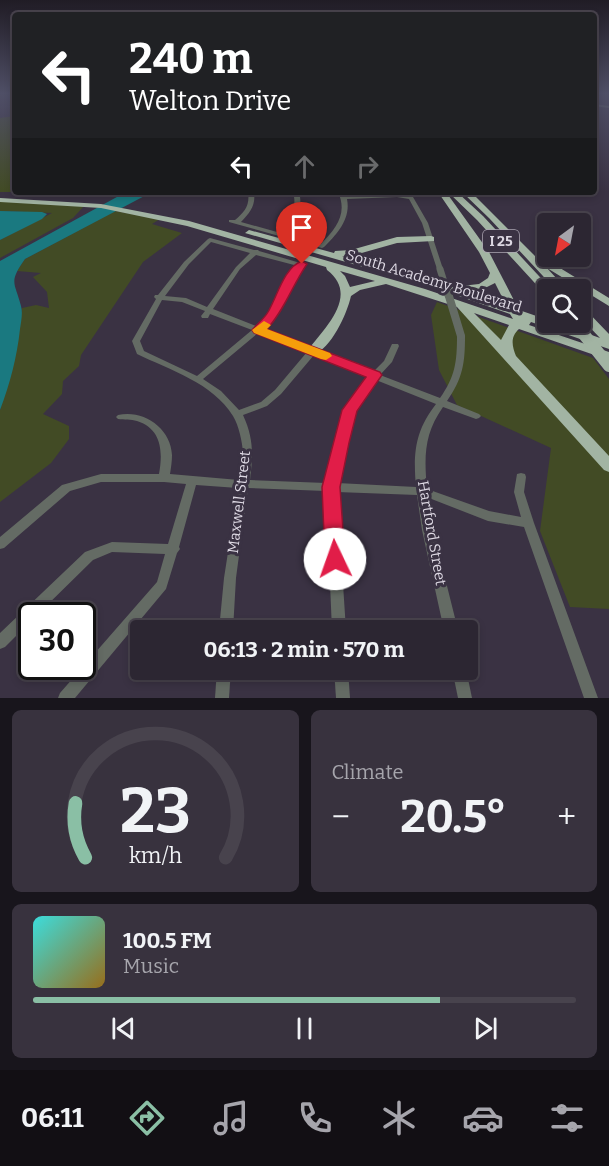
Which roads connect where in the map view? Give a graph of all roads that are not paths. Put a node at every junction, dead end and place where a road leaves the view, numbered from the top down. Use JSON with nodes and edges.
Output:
{"nodes":[{"id":1,"x":0,"y":194,"type":"edge"},
{"id":2,"x":252,"y":195,"type":"edge"},
{"id":3,"x":297,"y":195,"type":"edge"},
{"id":4,"x":342,"y":195,"type":"edge"},
{"id":5,"x":398,"y":195,"type":"edge"},
{"id":6,"x":444,"y":195,"type":"edge"},
{"id":7,"x":455,"y":195,"type":"edge"},
{"id":8,"x":469,"y":195,"type":"edge"},
{"id":9,"x":0,"y":200,"type":"edge"},
{"id":10,"x":89,"y":202,"type":"junction"},
{"id":11,"x":160,"y":213,"type":"junction"},
{"id":12,"x":505,"y":229,"type":"junction"},
{"id":13,"x":278,"y":234,"type":"junction"},
{"id":14,"x":431,"y":239,"type":"junction"},
{"id":15,"x":390,"y":242,"type":"junction"},
{"id":16,"x":295,"y":245,"type":"junction"},
{"id":17,"x":256,"y":251,"type":"junction"},
{"id":18,"x":304,"y":261,"type":"junction"},
{"id":19,"x":495,"y":273,"type":"junction"},
{"id":20,"x":413,"y":278,"type":"junction"},
{"id":21,"x":537,"y":279,"type":"edge"},
{"id":22,"x":552,"y":279,"type":"edge"},
{"id":23,"x":420,"y":291,"type":"junction"},
{"id":24,"x":438,"y":291,"type":"junction"},
{"id":25,"x":347,"y":294,"type":"junction"},
{"id":26,"x":158,"y":297,"type":"junction"},
{"id":27,"x":609,"y":303,"type":"edge"},
{"id":28,"x":207,"y":314,"type":"junction"},
{"id":29,"x":517,"y":318,"type":"junction"},
{"id":30,"x":591,"y":321,"type":"edge"},
{"id":31,"x":259,"y":330,"type":"junction"},
{"id":32,"x":583,"y":333,"type":"edge"},
{"id":33,"x":609,"y":343,"type":"edge"},
{"id":34,"x":395,"y":346,"type":"dead end"},
{"id":35,"x":313,"y":351,"type":"junction"},
{"id":36,"x":609,"y":356,"type":"edge"},
{"id":37,"x":510,"y":357,"type":"junction"},
{"id":38,"x":609,"y":366,"type":"edge"},
{"id":39,"x":375,"y":375,"type":"junction"},
{"id":40,"x":197,"y":380,"type":"junction"},
{"id":41,"x":441,"y":402,"type":"junction"},
{"id":42,"x":237,"y":414,"type":"junction"},
{"id":43,"x":476,"y":416,"type":"dead end"},
{"id":44,"x":121,"y":417,"type":"dead end"},
{"id":45,"x":609,"y":466,"type":"edge"},
{"id":46,"x":521,"y":477,"type":"dead end"},
{"id":47,"x":164,"y":478,"type":"junction"},
{"id":48,"x":192,"y":480,"type":"junction"},
{"id":49,"x":243,"y":484,"type":"junction"},
{"id":50,"x":331,"y":487,"type":"junction"},
{"id":51,"x":421,"y":491,"type":"junction"},
{"id":52,"x":528,"y":523,"type":"junction"},
{"id":53,"x":0,"y":544,"type":"edge"},
{"id":54,"x":174,"y":549,"type":"junction"},
{"id":55,"x":227,"y":620,"type":"edge"},
{"id":56,"x":338,"y":620,"type":"edge"},
{"id":57,"x":449,"y":620,"type":"edge"},
{"id":58,"x":0,"y":642,"type":"edge"},
{"id":59,"x":223,"y":680,"type":"edge"},
{"id":60,"x":342,"y":680,"type":"edge"},
{"id":61,"x":461,"y":680,"type":"edge"},
{"id":62,"x":65,"y":698,"type":"edge"},
{"id":63,"x":222,"y":698,"type":"edge"},
{"id":64,"x":343,"y":698,"type":"edge"},
{"id":65,"x":465,"y":698,"type":"edge"},
{"id":66,"x":591,"y":698,"type":"edge"}],
"edges":[{"from":1,"to":10,"type":"highway","name":"South Academy Boulevard"},
{"from":2,"to":13,"type":"street"},
{"from":3,"to":13,"type":"street"},
{"from":4,"to":13,"type":"street"},
{"from":5,"to":14,"type":"street","name":"Hartford Street"},
{"from":6,"to":19,"type":"highway"},
{"from":7,"to":21,"type":"highway","number":"I 25"},
{"from":8,"to":12,"type":"highway","number":"I 25"},
{"from":9,"to":10,"type":"highway","name":"South Academy Boulevard"},
{"from":10,"to":11,"type":"highway","name":"South Academy Boulevard"},
{"from":11,"to":16,"type":"highway","name":"South Academy Boulevard"},
{"from":11,"to":18,"type":"highway","name":"South Academy Boulevard"},
{"from":12,"to":22,"type":"highway","number":"I 25"},
{"from":12,"to":27,"type":"highway"},
{"from":14,"to":15,"type":"highway"},
{"from":14,"to":41,"type":"street","name":"Hartford Street","bridge":true},
{"from":15,"to":16,"type":"highway"},
{"from":15,"to":20,"type":"highway"},
{"from":16,"to":20,"type":"highway","name":"South Academy Boulevard"},
{"from":17,"to":18,"type":"street"},
{"from":17,"to":26,"type":"street","name":"Maxwell Street"},
{"from":17,"to":28,"type":"street"},
{"from":18,"to":23,"type":"highway","name":"South Academy Boulevard"},
{"from":18,"to":25,"type":"highway"},
{"from":18,"to":31,"type":"street"},
{"from":19,"to":24,"type":"highway"},
{"from":19,"to":29,"type":"highway"},
{"from":20,"to":24,"type":"highway","name":"South Academy Boulevard"},
{"from":23,"to":24,"type":"highway","name":"South Academy Boulevard"},
{"from":23,"to":25,"type":"highway"},
{"from":24,"to":29,"type":"highway","name":"South Academy Boulevard"},
{"from":24,"to":37,"type":"highway"},
{"from":25,"to":35,"type":"highway"},
{"from":26,"to":28,"type":"street"},
{"from":26,"to":40,"type":"street","name":"Maxwell Street"},
{"from":28,"to":31,"type":"street"},
{"from":29,"to":33,"type":"highway","name":"South Academy Boulevard"},
{"from":29,"to":36,"type":"highway","name":"South Academy Boulevard"},
{"from":29,"to":37,"type":"highway"},
{"from":30,"to":33,"type":"highway"},
{"from":31,"to":35,"type":"street"},
{"from":31,"to":40,"type":"street"},
{"from":32,"to":38,"type":"highway","bridge":true},
{"from":34,"to":39,"type":"street"},
{"from":35,"to":39,"type":"street"},
{"from":35,"to":42,"type":"street"},
{"from":37,"to":45,"type":"highway"},
{"from":39,"to":41,"type":"street"},
{"from":39,"to":50,"type":"street"},
{"from":40,"to":42,"type":"street","name":"Maxwell Street"},
{"from":41,"to":43,"type":"street"},
{"from":41,"to":51,"type":"street","name":"Hartford Street"},
{"from":42,"to":49,"type":"street","name":"Maxwell Street"},
{"from":44,"to":47,"type":"street"},
{"from":46,"to":52,"type":"street"},
{"from":47,"to":48,"type":"street"},
{"from":47,"to":53,"type":"street"},
{"from":48,"to":49,"type":"street"},
{"from":48,"to":54,"type":"street"},
{"from":49,"to":50,"type":"street"},
{"from":49,"to":55,"type":"street","name":"Maxwell Street"},
{"from":50,"to":51,"type":"street"},
{"from":50,"to":56,"type":"street"},
{"from":51,"to":52,"type":"street"},
{"from":51,"to":57,"type":"street","name":"Hartford Street"},
{"from":52,"to":66,"type":"street"},
{"from":54,"to":58,"type":"street"},
{"from":54,"to":62,"type":"street"},
{"from":59,"to":63,"type":"street"},
{"from":60,"to":64,"type":"street"},
{"from":61,"to":65,"type":"street"}]}
